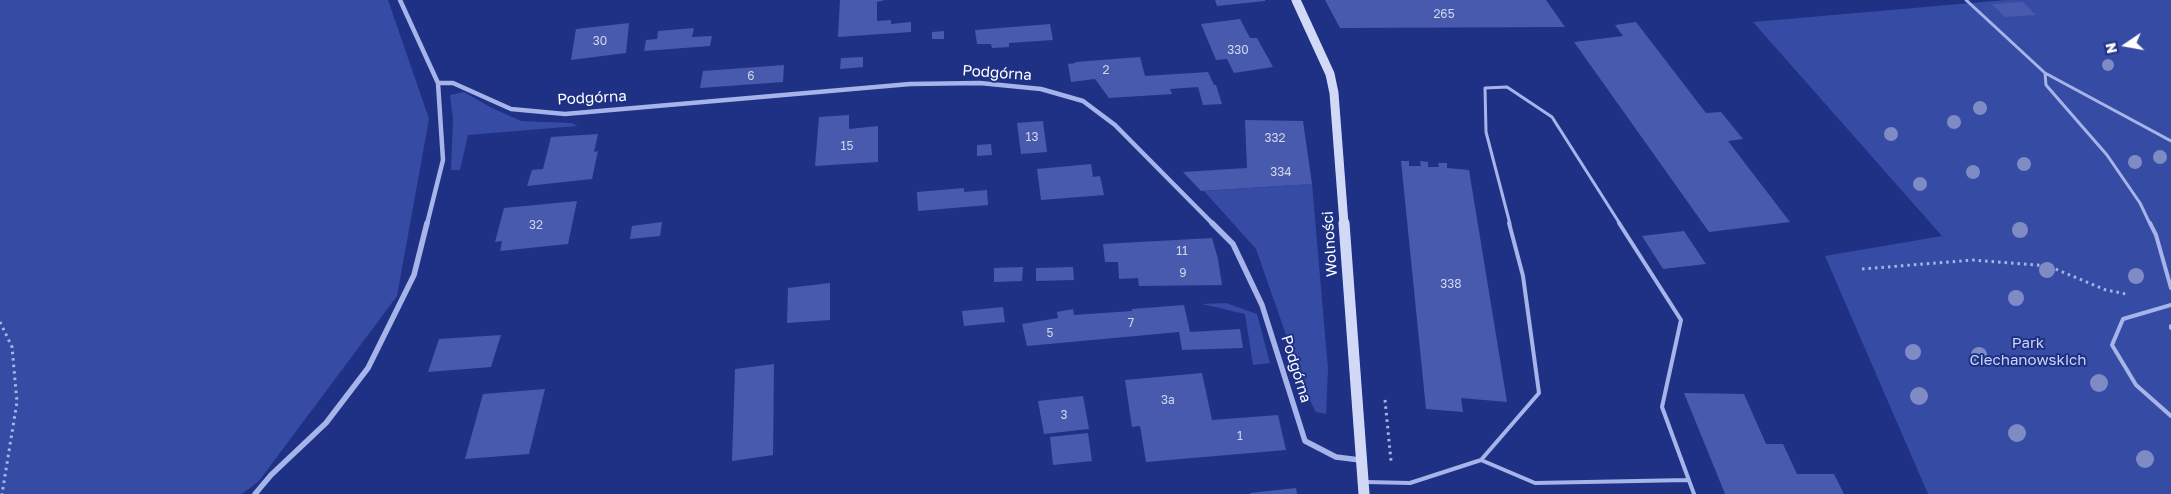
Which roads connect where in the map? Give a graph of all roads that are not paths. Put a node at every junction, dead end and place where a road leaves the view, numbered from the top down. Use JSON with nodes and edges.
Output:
{"nodes":[{"id":1,"x":400,"y":0,"type":"edge"},
{"id":2,"x":1296,"y":0,"type":"edge"},
{"id":3,"x":1966,"y":0,"type":"edge"},
{"id":4,"x":2045,"y":73,"type":"junction"},
{"id":5,"x":438,"y":83,"type":"junction"},
{"id":6,"x":2171,"y":141,"type":"edge"},
{"id":7,"x":2171,"y":288,"type":"edge"},
{"id":8,"x":2171,"y":305,"type":"edge"},
{"id":9,"x":2171,"y":416,"type":"edge"},
{"id":10,"x":1360,"y":460,"type":"junction"},
{"id":11,"x":1481,"y":460,"type":"junction"},
{"id":12,"x":1688,"y":480,"type":"junction"},
{"id":13,"x":1363,"y":481,"type":"junction"},
{"id":14,"x":255,"y":494,"type":"edge"},
{"id":15,"x":1364,"y":494,"type":"edge"},
{"id":16,"x":1694,"y":494,"type":"edge"}],
"edges":[{"from":1,"to":5,"type":"street"},
{"from":2,"to":10,"type":"street","name":"Wolności"},
{"from":3,"to":4,"type":"lane"},
{"from":4,"to":6,"type":"lane"},
{"from":4,"to":7,"type":"lane"},
{"from":5,"to":10,"type":"street","name":"Podgórna"},
{"from":5,"to":14,"type":"street"},
{"from":8,"to":9,"type":"lane"},
{"from":10,"to":13,"type":"street","name":"Wolności"},
{"from":11,"to":12,"type":"lane"},
{"from":11,"to":12,"type":"lane"},
{"from":11,"to":13,"type":"lane"},
{"from":12,"to":16,"type":"lane"},
{"from":13,"to":15,"type":"street","name":"Wolności"}]}
